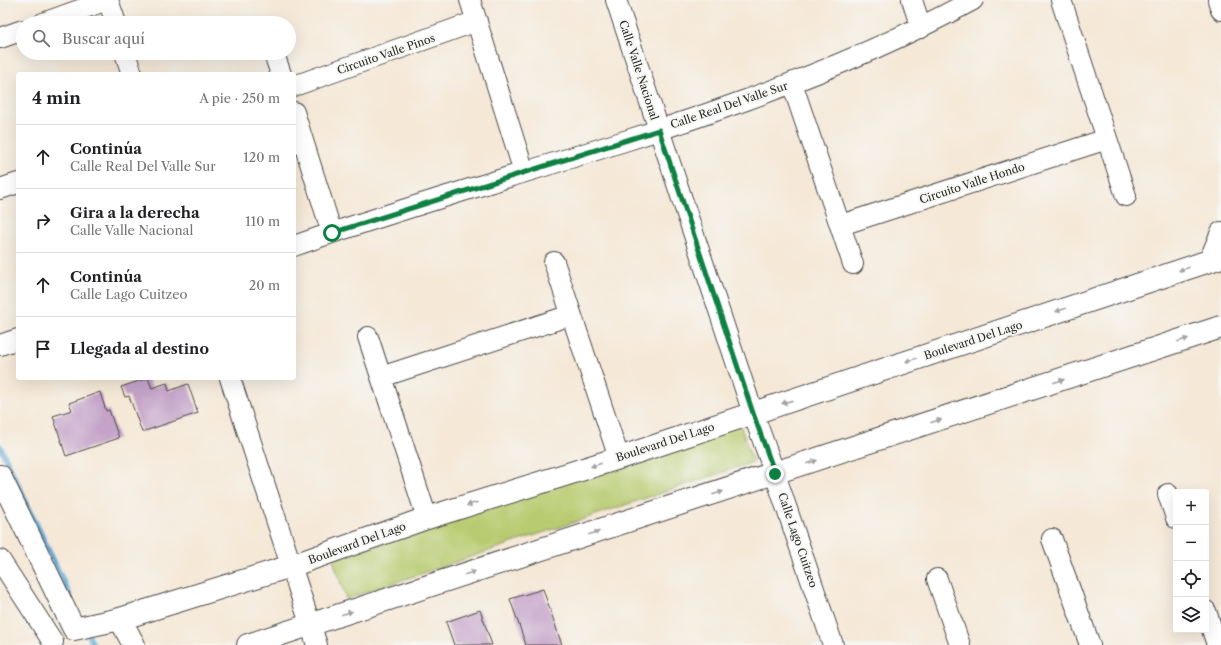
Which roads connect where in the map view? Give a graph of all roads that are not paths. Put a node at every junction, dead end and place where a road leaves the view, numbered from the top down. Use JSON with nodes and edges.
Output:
{"nodes":[{"id":1,"x":108,"y":0,"type":"edge"},
{"id":2,"x":470,"y":0,"type":"edge"},
{"id":3,"x":616,"y":0,"type":"edge"},
{"id":4,"x":912,"y":0,"type":"edge"},
{"id":5,"x":973,"y":0,"type":"edge"},
{"id":6,"x":1061,"y":0,"type":"edge"},
{"id":7,"x":1218,"y":0,"type":"edge"},
{"id":8,"x":1221,"y":10,"type":"edge"},
{"id":9,"x":63,"y":16,"type":"edge"},
{"id":10,"x":114,"y":16,"type":"edge"},
{"id":11,"x":477,"y":21,"type":"junction"},
{"id":12,"x":921,"y":28,"type":"junction"},
{"id":13,"x":16,"y":32,"type":"edge"},
{"id":14,"x":0,"y":38,"type":"edge"},
{"id":15,"x":127,"y":60,"type":"edge"},
{"id":16,"x":276,"y":60,"type":"edge"},
{"id":17,"x":131,"y":72,"type":"edge"},
{"id":18,"x":280,"y":72,"type":"edge"},
{"id":19,"x":792,"y":83,"type":"junction"},
{"id":20,"x":296,"y":85,"type":"edge"},
{"id":21,"x":296,"y":118,"type":"edge"},
{"id":22,"x":659,"y":130,"type":"junction"},
{"id":23,"x":1107,"y":139,"type":"junction"},
{"id":24,"x":524,"y":172,"type":"junction"},
{"id":25,"x":16,"y":184,"type":"edge"},
{"id":26,"x":0,"y":189,"type":"edge"},
{"id":27,"x":1126,"y":196,"type":"dead end"},
{"id":28,"x":841,"y":225,"type":"junction"},
{"id":29,"x":1221,"y":232,"type":"edge"},
{"id":30,"x":332,"y":233,"type":"junction"},
{"id":31,"x":296,"y":245,"type":"edge"},
{"id":32,"x":1215,"y":259,"type":"edge"},
{"id":33,"x":554,"y":262,"type":"dead end"},
{"id":34,"x":854,"y":264,"type":"dead end"},
{"id":35,"x":571,"y":315,"type":"junction"},
{"id":36,"x":1218,"y":331,"type":"edge"},
{"id":37,"x":368,"y":337,"type":"dead end"},
{"id":38,"x":16,"y":340,"type":"edge"},
{"id":39,"x":0,"y":345,"type":"edge"},
{"id":40,"x":381,"y":377,"type":"junction"},
{"id":41,"x":231,"y":380,"type":"edge"},
{"id":42,"x":753,"y":413,"type":"junction"},
{"id":43,"x":619,"y":458,"type":"junction"},
{"id":44,"x":775,"y":474,"type":"junction"},
{"id":45,"x":0,"y":476,"type":"edge"},
{"id":46,"x":1168,"y":494,"type":"dead end"},
{"id":47,"x":1173,"y":509,"type":"edge"},
{"id":48,"x":427,"y":518,"type":"junction"},
{"id":49,"x":1052,"y":539,"type":"dead end"},
{"id":50,"x":0,"y":560,"type":"edge"},
{"id":51,"x":291,"y":566,"type":"junction"},
{"id":52,"x":937,"y":579,"type":"dead end"},
{"id":53,"x":118,"y":620,"type":"junction"},
{"id":54,"x":1209,"y":620,"type":"edge"},
{"id":55,"x":74,"y":629,"type":"junction"},
{"id":56,"x":313,"y":635,"type":"edge"},
{"id":57,"x":51,"y":644,"type":"edge"},
{"id":58,"x":134,"y":645,"type":"edge"},
{"id":59,"x":248,"y":645,"type":"edge"},
{"id":60,"x":833,"y":645,"type":"edge"},
{"id":61,"x":960,"y":645,"type":"edge"},
{"id":62,"x":1090,"y":645,"type":"edge"},
{"id":63,"x":1217,"y":645,"type":"edge"}],
"edges":[{"from":1,"to":9,"type":"street"},
{"from":1,"to":10,"type":"street"},
{"from":2,"to":11,"type":"street"},
{"from":3,"to":22,"type":"street","name":"Calle Valle Nacional"},
{"from":4,"to":12,"type":"street"},
{"from":5,"to":12,"type":"street","name":"Calle Real Del Valle Sur"},
{"from":6,"to":23,"type":"street"},
{"from":7,"to":8,"type":"street"},
{"from":11,"to":20,"type":"street","name":"Circuito Valle Pinos"},
{"from":11,"to":24,"type":"street"},
{"from":12,"to":19,"type":"street","name":"Calle Real Del Valle Sur"},
{"from":13,"to":14,"type":"street"},
{"from":15,"to":17,"type":"street"},
{"from":16,"to":18,"type":"street"},
{"from":19,"to":22,"type":"street","name":"Calle Real Del Valle Sur"},
{"from":19,"to":28,"type":"street"},
{"from":21,"to":30,"type":"street"},
{"from":22,"to":24,"type":"street","name":"Calle Real Del Valle Sur"},
{"from":22,"to":42,"type":"street","name":"Calle Valle Nacional"},
{"from":23,"to":27,"type":"street"},
{"from":23,"to":28,"type":"street","name":"Circuito Valle Hondo"},
{"from":24,"to":30,"type":"street","name":"Calle Real Del Valle Sur"},
{"from":25,"to":26,"type":"street"},
{"from":28,"to":34,"type":"street"},
{"from":29,"to":32,"type":"street","name":"Boulevard Del Lago"},
{"from":30,"to":31,"type":"street","name":"Calle Real Del Valle Sur"},
{"from":32,"to":42,"type":"street","name":"Boulevard Del Lago","one_way":true},
{"from":33,"to":35,"type":"street"},
{"from":35,"to":40,"type":"street"},
{"from":35,"to":43,"type":"street"},
{"from":44,"to":36,"type":"street","one_way":true},
{"from":37,"to":40,"type":"street"},
{"from":38,"to":39,"type":"street"},
{"from":40,"to":48,"type":"street"},
{"from":41,"to":51,"type":"street"},
{"from":42,"to":43,"type":"street","name":"Boulevard Del Lago"},
{"from":42,"to":44,"type":"street","name":"Calle Lago Cuitzeo"},
{"from":43,"to":48,"type":"street","name":"Boulevard Del Lago","one_way":true},
{"from":56,"to":44,"type":"street","one_way":true},
{"from":44,"to":60,"type":"street","name":"Calle Lago Cuitzeo"},
{"from":45,"to":55,"type":"street"},
{"from":46,"to":47,"type":"street"},
{"from":48,"to":51,"type":"street","name":"Boulevard Del Lago"},
{"from":49,"to":62,"type":"street"},
{"from":50,"to":57,"type":"street"},
{"from":51,"to":53,"type":"street","name":"Boulevard Del Lago"},
{"from":51,"to":56,"type":"street"},
{"from":52,"to":61,"type":"street"},
{"from":53,"to":55,"type":"street","name":"Boulevard Del Lago"},
{"from":53,"to":58,"type":"street"},
{"from":54,"to":63,"type":"street"},
{"from":55,"to":57,"type":"street"},
{"from":56,"to":59,"type":"street"}]}
